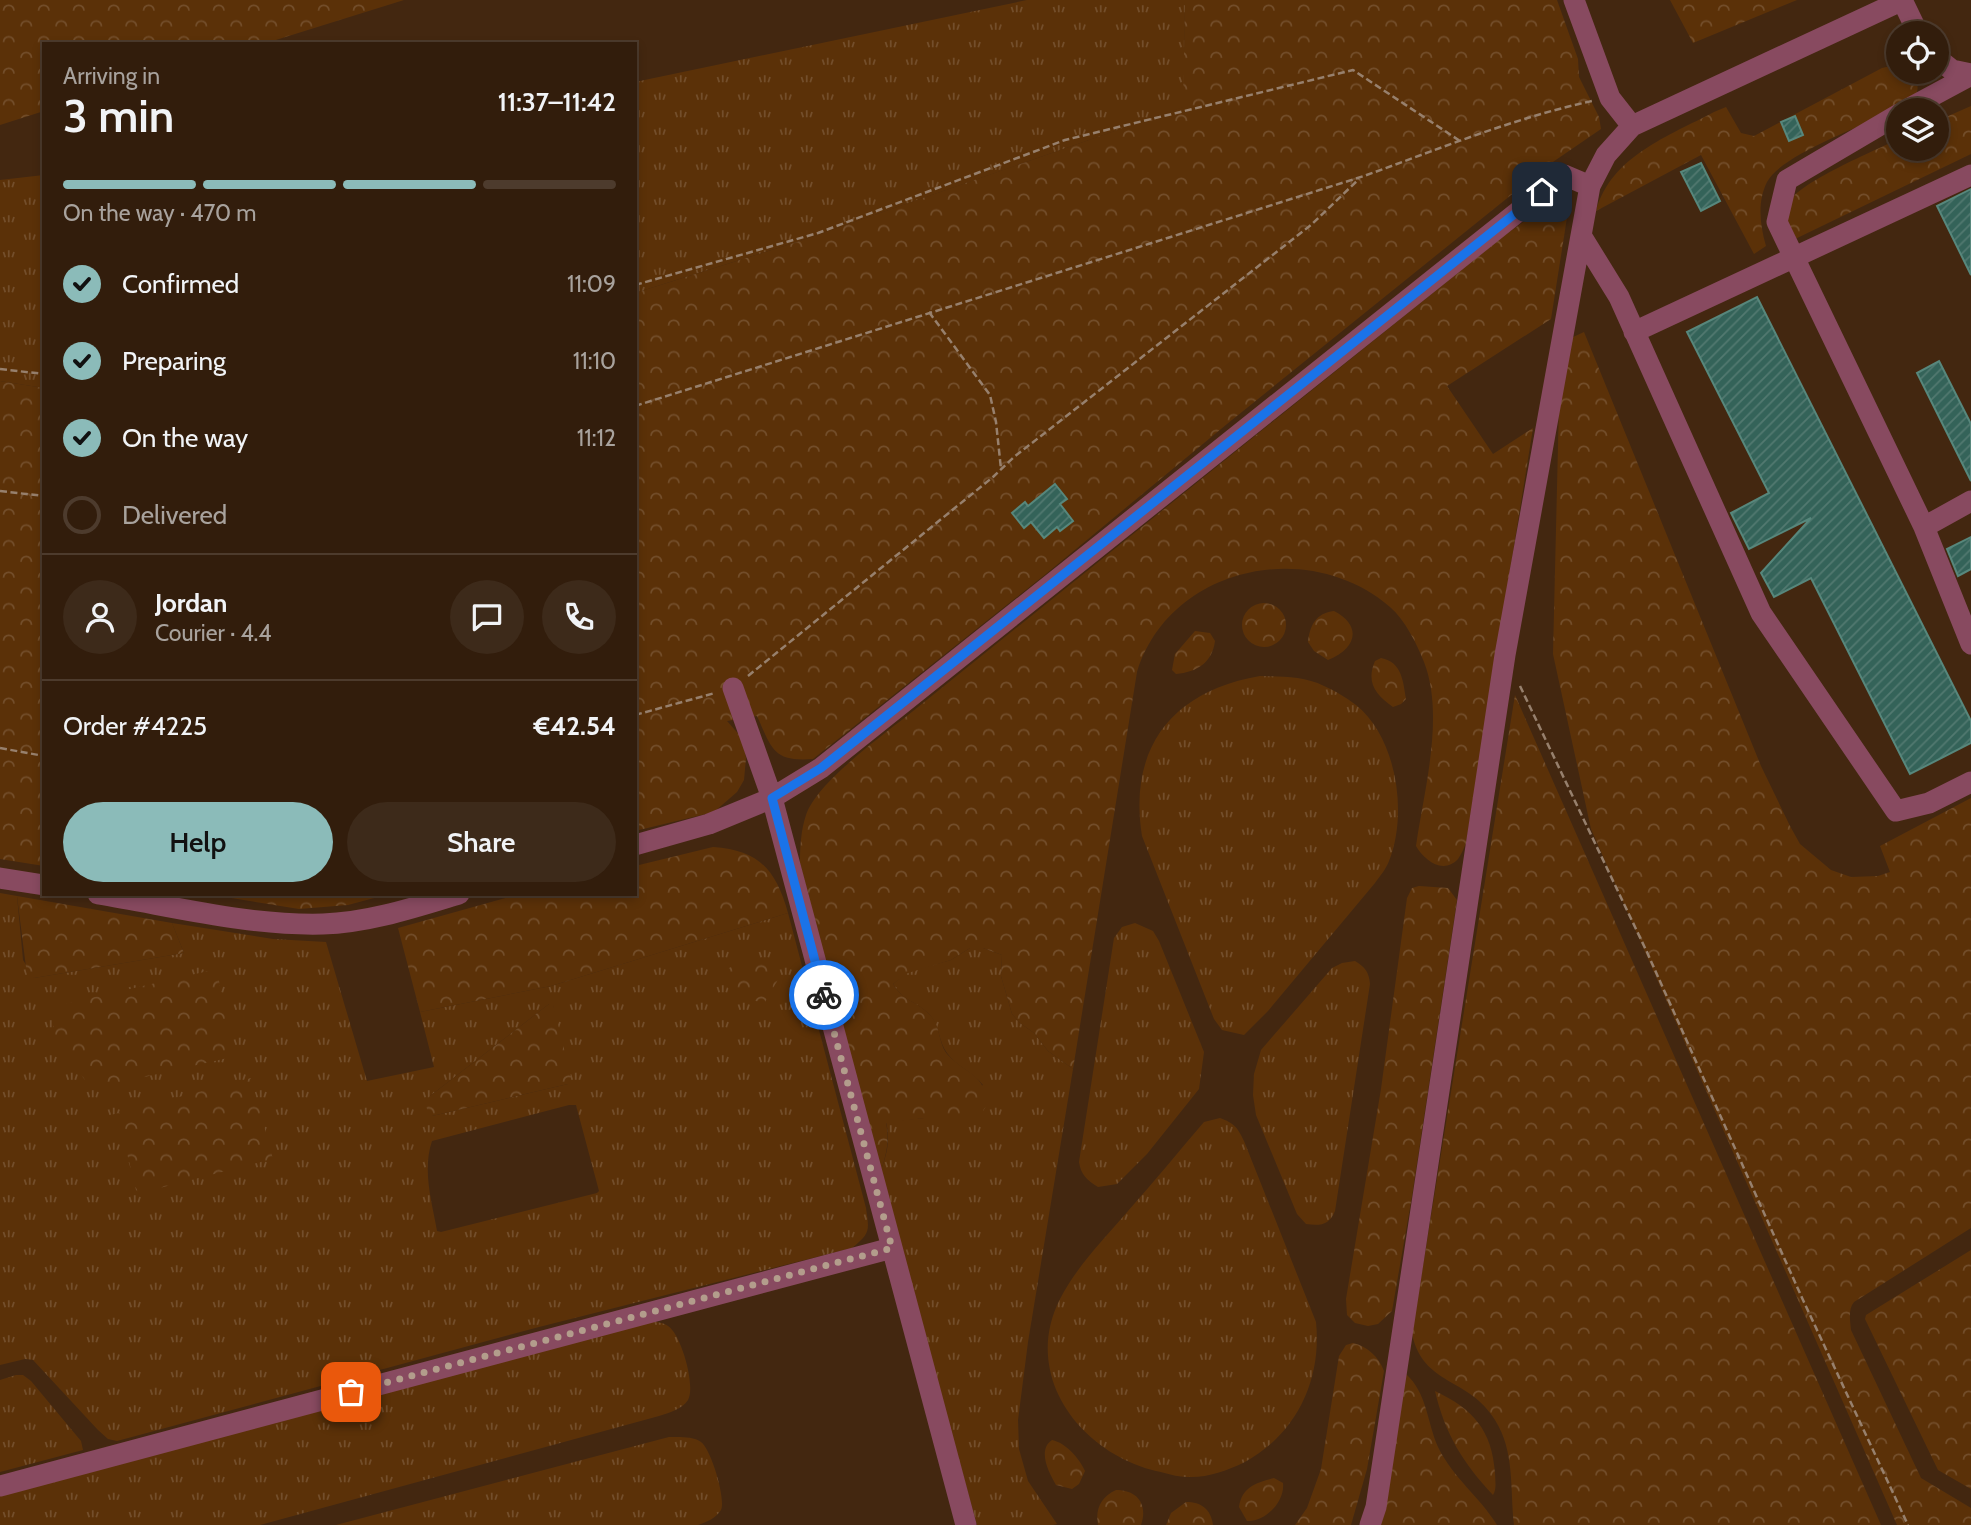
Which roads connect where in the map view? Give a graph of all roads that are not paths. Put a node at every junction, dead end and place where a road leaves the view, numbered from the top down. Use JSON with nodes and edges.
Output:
{"nodes":[{"id":1,"x":1574,"y":0,"type":"edge"},
{"id":2,"x":1902,"y":0,"type":"edge"},
{"id":3,"x":1912,"y":21,"type":"edge"},
{"id":4,"x":1961,"y":69,"type":"edge"},
{"id":5,"x":1922,"y":98,"type":"edge"},
{"id":6,"x":1886,"y":122,"type":"edge"},
{"id":7,"x":1632,"y":127,"type":"junction"},
{"id":8,"x":1971,"y":175,"type":"edge"},
{"id":9,"x":1590,"y":186,"type":"junction"},
{"id":10,"x":1581,"y":237,"type":"junction"},
{"id":11,"x":1793,"y":257,"type":"junction"},
{"id":12,"x":1634,"y":332,"type":"junction"},
{"id":13,"x":1971,"y":501,"type":"edge"},
{"id":14,"x":1924,"y":527,"type":"junction"},
{"id":15,"x":1971,"y":644,"type":"edge"},
{"id":16,"x":733,"y":688,"type":"road end"},
{"id":17,"x":1971,"y":782,"type":"edge"},
{"id":18,"x":772,"y":798,"type":"junction"},
{"id":19,"x":637,"y":844,"type":"edge"},
{"id":20,"x":0,"y":878,"type":"edge"},
{"id":21,"x":42,"y":885,"type":"edge"},
{"id":22,"x":110,"y":896,"type":"edge"},
{"id":23,"x":452,"y":896,"type":"edge"},
{"id":24,"x":892,"y":1248,"type":"junction"},
{"id":25,"x":0,"y":1486,"type":"edge"},
{"id":26,"x":966,"y":1525,"type":"edge"},
{"id":27,"x":1370,"y":1525,"type":"edge"}],
"edges":[{"from":1,"to":7,"type":"street"},
{"from":2,"to":3,"type":"street"},
{"from":2,"to":7,"type":"street"},
{"from":4,"to":5,"type":"street"},
{"from":6,"to":11,"type":"street"},
{"from":7,"to":9,"type":"street"},
{"from":8,"to":11,"type":"street"},
{"from":9,"to":10,"type":"street"},
{"from":9,"to":18,"type":"street"},
{"from":10,"to":12,"type":"street"},
{"from":10,"to":27,"type":"street"},
{"from":11,"to":12,"type":"street"},
{"from":11,"to":14,"type":"street"},
{"from":12,"to":17,"type":"street"},
{"from":13,"to":14,"type":"street"},
{"from":14,"to":15,"type":"street"},
{"from":16,"to":18,"type":"street"},
{"from":18,"to":19,"type":"street"},
{"from":18,"to":24,"type":"street"},
{"from":20,"to":21,"type":"street"},
{"from":22,"to":23,"type":"street"},
{"from":24,"to":25,"type":"street"},
{"from":24,"to":26,"type":"street"}]}
